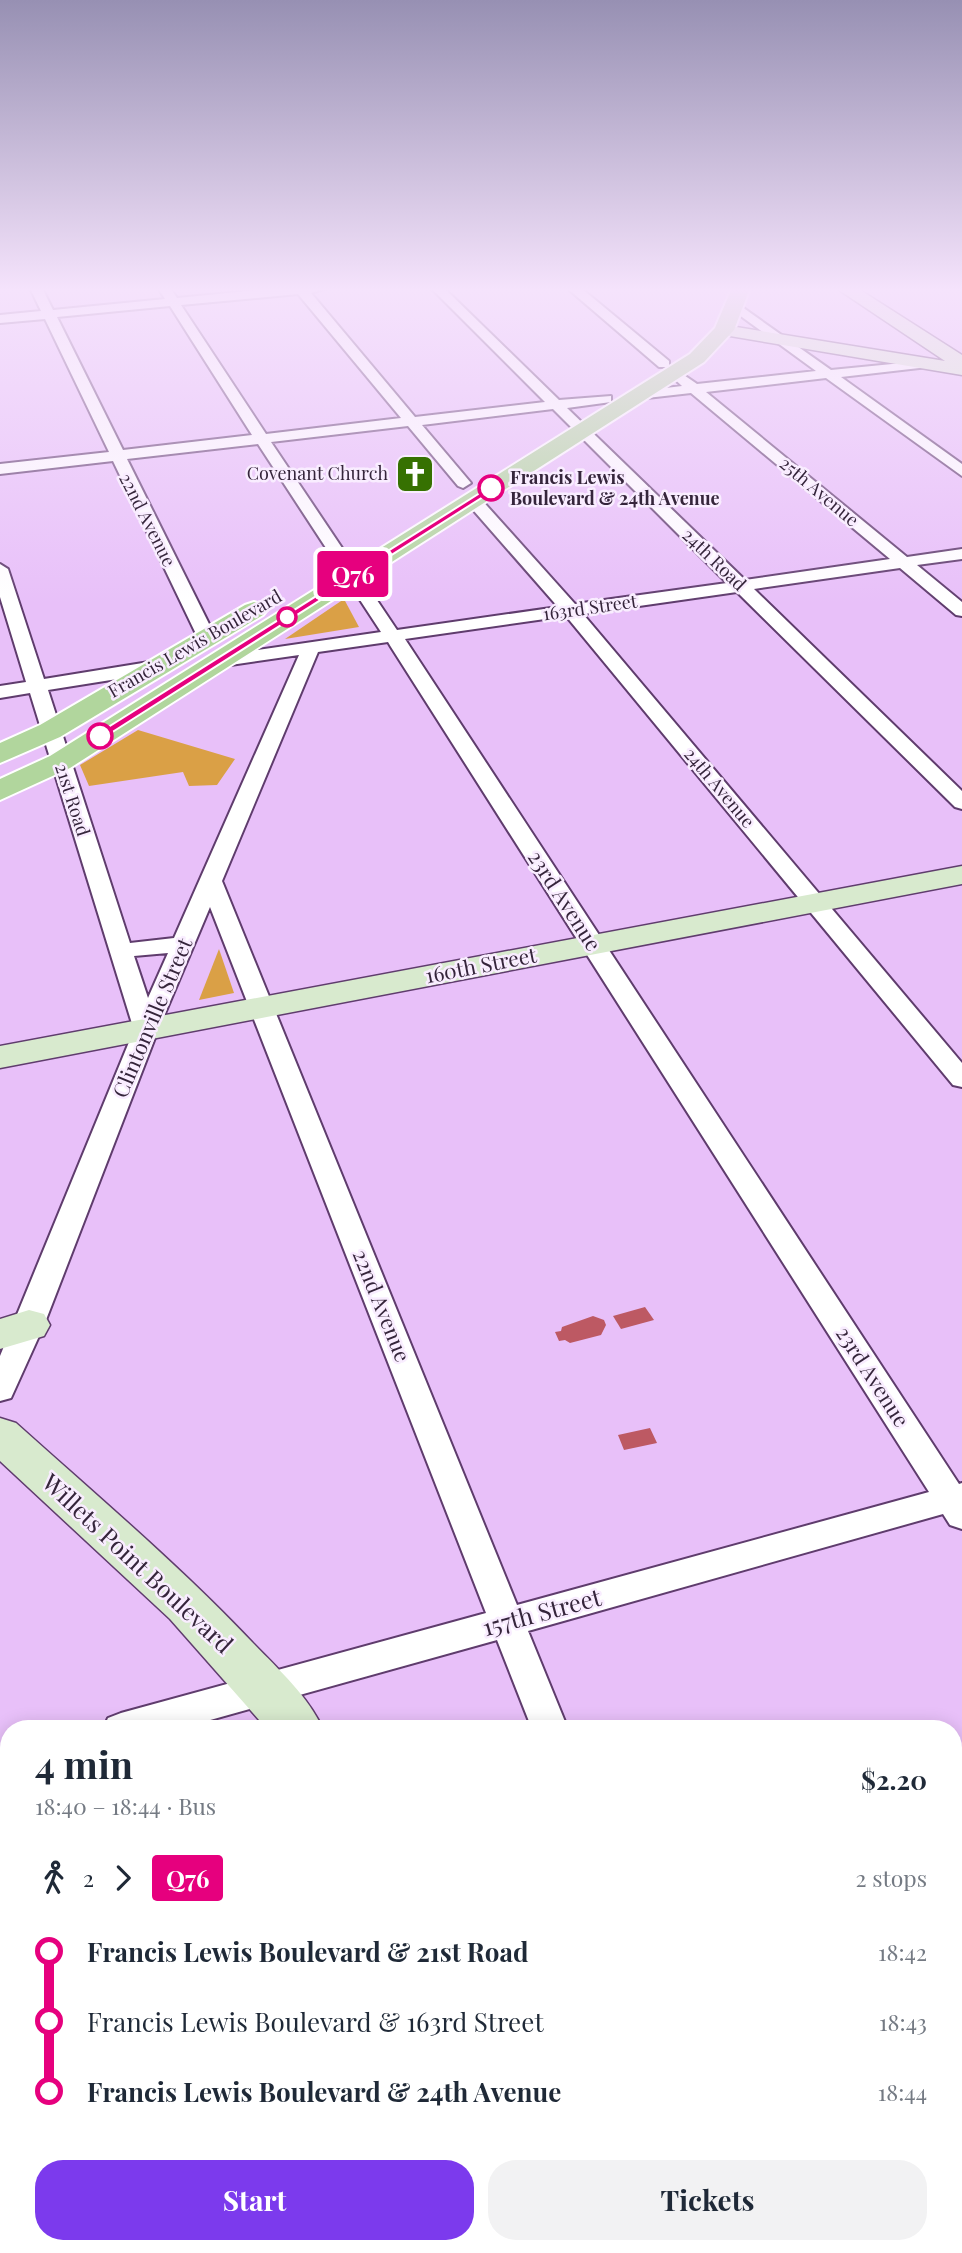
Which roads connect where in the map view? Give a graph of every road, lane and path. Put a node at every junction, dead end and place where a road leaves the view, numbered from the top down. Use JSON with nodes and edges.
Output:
{"nodes":[{"id":1,"x":86,"y":393,"type":"edge"},
{"id":2,"x":232,"y":393,"type":"edge"},
{"id":3,"x":388,"y":393,"type":"edge"},
{"id":4,"x":543,"y":393,"type":"edge"},
{"id":5,"x":616,"y":393,"type":"edge"},
{"id":6,"x":660,"y":393,"type":"edge"},
{"id":7,"x":701,"y":393,"type":"edge"},
{"id":8,"x":854,"y":393,"type":"edge"},
{"id":9,"x":638,"y":395,"type":"joint"},
{"id":10,"x":568,"y":418,"type":"junction"},
{"id":11,"x":412,"y":422,"type":"junction"},
{"id":12,"x":262,"y":439,"type":"junction"},
{"id":13,"x":116,"y":456,"type":"junction"},
{"id":14,"x":0,"y":469,"type":"edge"},
{"id":15,"x":962,"y":471,"type":"edge"},
{"id":16,"x":468,"y":491,"type":"junction"},
{"id":17,"x":962,"y":554,"type":"edge"},
{"id":18,"x":903,"y":563,"type":"junction"},
{"id":19,"x":345,"y":568,"type":"junction"},
{"id":20,"x":0,"y":569,"type":"edge"},
{"id":21,"x":740,"y":586,"type":"junction"},
{"id":22,"x":570,"y":610,"type":"junction"},
{"id":23,"x":962,"y":611,"type":"edge"},
{"id":24,"x":393,"y":635,"type":"junction"},
{"id":25,"x":311,"y":648,"type":"junction"},
{"id":26,"x":212,"y":649,"type":"junction"},
{"id":27,"x":155,"y":667,"type":"junction"},
{"id":28,"x":36,"y":686,"type":"junction"},
{"id":29,"x":0,"y":692,"type":"edge"},
{"id":30,"x":50,"y":731,"type":"junction"},
{"id":31,"x":0,"y":754,"type":"edge"},
{"id":32,"x":60,"y":762,"type":"junction"},
{"id":33,"x":0,"y":791,"type":"edge"},
{"id":34,"x":962,"y":803,"type":"edge"},
{"id":35,"x":962,"y":875,"type":"edge"},
{"id":36,"x":212,"y":883,"type":"junction"},
{"id":37,"x":815,"y":903,"type":"junction"},
{"id":38,"x":184,"y":944,"type":"junction"},
{"id":39,"x":592,"y":945,"type":"junction"},
{"id":40,"x":121,"y":951,"type":"junction"},
{"id":41,"x":263,"y":1007,"type":"junction"},
{"id":42,"x":146,"y":1030,"type":"junction"},
{"id":43,"x":0,"y":1057,"type":"edge"},
{"id":44,"x":962,"y":1079,"type":"edge"},
{"id":45,"x":15,"y":1329,"type":"edge"},
{"id":46,"x":0,"y":1390,"type":"edge"},
{"id":47,"x":0,"y":1435,"type":"edge"},
{"id":48,"x":958,"y":1504,"type":"edge"},
{"id":49,"x":507,"y":1622,"type":"junction"},
{"id":50,"x":265,"y":1689,"type":"junction"},
{"id":51,"x":153,"y":1720,"type":"edge"},
{"id":52,"x":291,"y":1720,"type":"edge"},
{"id":53,"x":546,"y":1720,"type":"edge"}],
"edges":[{"from":1,"to":13,"type":"street","name":"22nd Avenue"},
{"from":2,"to":12,"type":"street","name":"23rd Avenue"},
{"from":3,"to":11,"type":"street","name":"24th Avenue"},
{"from":4,"to":10,"type":"street","name":"24th Road"},
{"from":5,"to":10,"type":"main road","name":"Francis Lewis Boulevard"},
{"from":6,"to":9,"type":"street"},
{"from":7,"to":18,"type":"street","name":"25th Avenue"},
{"from":8,"to":15,"type":"street"},
{"from":9,"to":10,"type":"main road","name":"Francis Lewis Boulevard"},
{"from":10,"to":11,"type":"street"},
{"from":10,"to":16,"type":"main road","name":"Francis Lewis Boulevard"},
{"from":10,"to":21,"type":"street","name":"24th Road"},
{"from":11,"to":12,"type":"street"},
{"from":11,"to":16,"type":"street","name":"24th Avenue"},
{"from":12,"to":13,"type":"street"},
{"from":12,"to":19,"type":"street","name":"23rd Avenue"},
{"from":13,"to":14,"type":"street"},
{"from":13,"to":26,"type":"street","name":"22nd Avenue"},
{"from":16,"to":19,"type":"main road","name":"Francis Lewis Boulevard"},
{"from":16,"to":22,"type":"street","name":"24th Avenue"},
{"from":17,"to":18,"type":"street","name":"163rd Street"},
{"from":18,"to":21,"type":"street","name":"163rd Street"},
{"from":18,"to":23,"type":"street","name":"25th Avenue"},
{"from":19,"to":24,"type":"street","name":"23rd Avenue"},
{"from":19,"to":26,"type":"main road","name":"Francis Lewis Boulevard"},
{"from":20,"to":28,"type":"street","name":"21st Road"},
{"from":21,"to":22,"type":"street","name":"163rd Street"},
{"from":21,"to":34,"type":"street","name":"24th Road"},
{"from":22,"to":24,"type":"street","name":"163rd Street"},
{"from":22,"to":37,"type":"street","name":"24th Avenue"},
{"from":24,"to":25,"type":"street","name":"163rd Street"},
{"from":24,"to":39,"type":"street","name":"23rd Avenue"},
{"from":25,"to":26,"type":"street","name":"163rd Street"},
{"from":25,"to":36,"type":"street","name":"Clintonville Street"},
{"from":26,"to":27,"type":"main road","name":"Francis Lewis Boulevard"},
{"from":26,"to":32,"type":"main road","name":"Francis Lewis Boulevard"},
{"from":27,"to":28,"type":"street"},
{"from":27,"to":30,"type":"main road","name":"Francis Lewis Boulevard"},
{"from":27,"to":32,"type":"main road"},
{"from":28,"to":29,"type":"street"},
{"from":28,"to":30,"type":"street","name":"21st Road"},
{"from":30,"to":31,"type":"main road","name":"Francis Lewis Boulevard"},
{"from":30,"to":32,"type":"street","name":"21st Road"},
{"from":32,"to":33,"type":"main road","name":"Francis Lewis Boulevard"},
{"from":32,"to":40,"type":"street","name":"21st Road"},
{"from":35,"to":37,"type":"street","name":"160th Street"},
{"from":36,"to":38,"type":"street","name":"Clintonville Street"},
{"from":36,"to":41,"type":"street","name":"22nd Avenue"},
{"from":37,"to":39,"type":"street","name":"160th Street"},
{"from":37,"to":44,"type":"street","name":"24th Avenue"},
{"from":38,"to":40,"type":"street"},
{"from":38,"to":42,"type":"street","name":"Clintonville Street"},
{"from":39,"to":41,"type":"street","name":"160th Street"},
{"from":39,"to":48,"type":"street","name":"23rd Avenue"},
{"from":40,"to":42,"type":"street","name":"21st Road"},
{"from":41,"to":42,"type":"street","name":"160th Street"},
{"from":41,"to":49,"type":"street","name":"22nd Avenue"},
{"from":42,"to":43,"type":"street","name":"160th Street"},
{"from":42,"to":45,"type":"street","name":"Clintonville Street"},
{"from":45,"to":46,"type":"street","name":"Clintonville Street"},
{"from":47,"to":50,"type":"street","name":"Willets Point Boulevard"},
{"from":48,"to":49,"type":"street","name":"157th Street"},
{"from":49,"to":50,"type":"street","name":"157th Street"},
{"from":49,"to":53,"type":"street","name":"22nd Avenue"},
{"from":50,"to":51,"type":"street","name":"157th Street"},
{"from":50,"to":52,"type":"street","name":"Willets Point Boulevard"}]}
